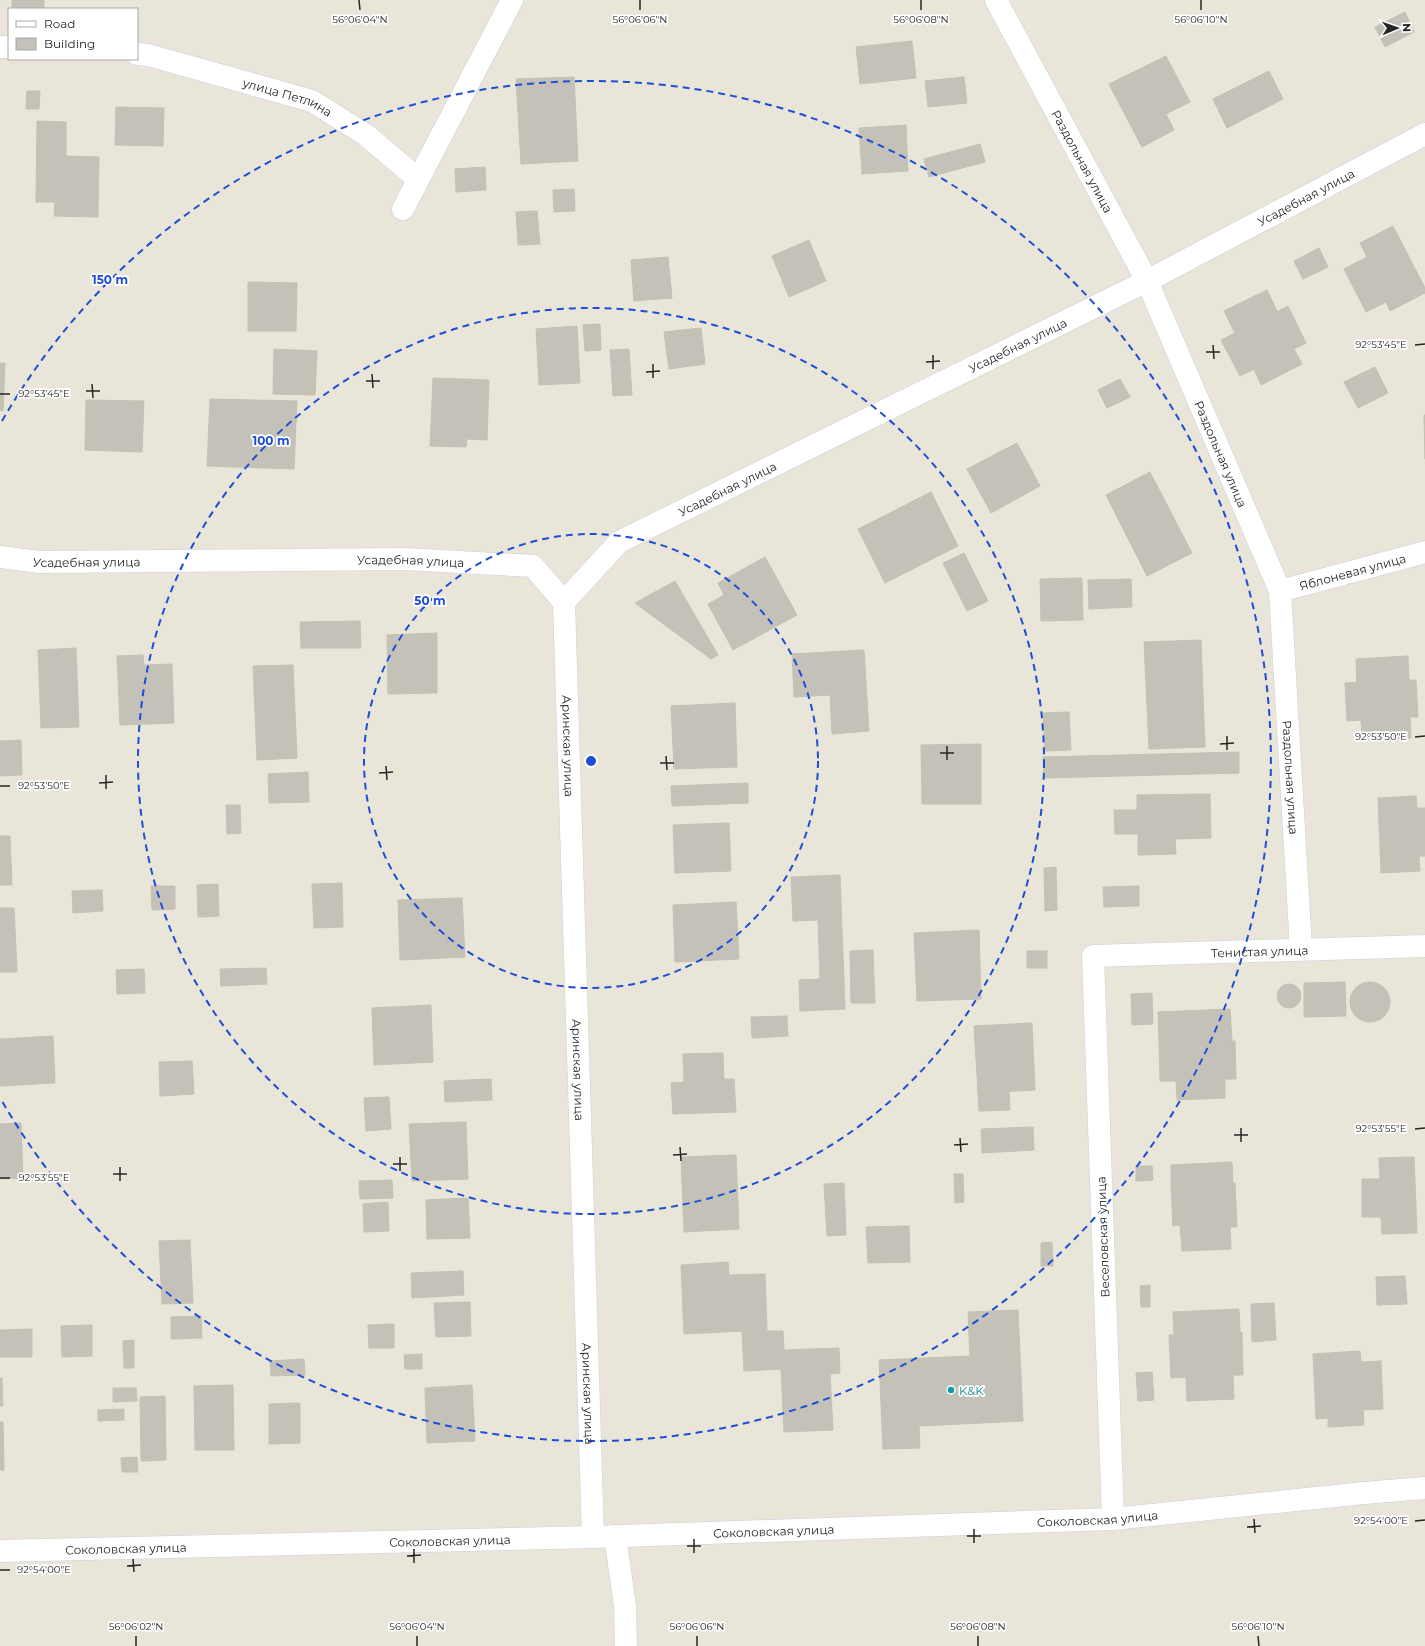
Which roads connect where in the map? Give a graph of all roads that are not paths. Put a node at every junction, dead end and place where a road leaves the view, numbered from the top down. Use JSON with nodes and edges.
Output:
{"nodes":[{"id":1,"x":512,"y":0,"type":"edge"},
{"id":2,"x":996,"y":0,"type":"edge"},
{"id":3,"x":138,"y":54,"type":"edge"},
{"id":4,"x":1425,"y":134,"type":"edge"},
{"id":5,"x":418,"y":179,"type":"junction"},
{"id":6,"x":403,"y":209,"type":"dead end"},
{"id":7,"x":1147,"y":281,"type":"junction"},
{"id":8,"x":1425,"y":552,"type":"edge"},
{"id":9,"x":0,"y":557,"type":"edge"},
{"id":10,"x":1280,"y":591,"type":"junction"},
{"id":11,"x":564,"y":602,"type":"junction"},
{"id":12,"x":1425,"y":946,"type":"edge"},
{"id":13,"x":1300,"y":949,"type":"junction"},
{"id":14,"x":1093,"y":956,"type":"joint"},
{"id":15,"x":1425,"y":1488,"type":"edge"},
{"id":16,"x":1113,"y":1519,"type":"junction"},
{"id":17,"x":615,"y":1536,"type":"junction"},
{"id":18,"x":593,"y":1537,"type":"junction"},
{"id":19,"x":0,"y":1551,"type":"edge"},
{"id":20,"x":626,"y":1646,"type":"edge"}],
"edges":[{"from":1,"to":5,"type":"street"},
{"from":2,"to":7,"type":"street","name":"Раздольная улица"},
{"from":3,"to":5,"type":"street","name":"улица Петлина"},
{"from":4,"to":7,"type":"street","name":"Усадебная улица"},
{"from":5,"to":6,"type":"street"},
{"from":7,"to":10,"type":"street","name":"Раздольная улица"},
{"from":7,"to":11,"type":"street","name":"Усадебная улица"},
{"from":8,"to":10,"type":"street","name":"Яблоневая улица"},
{"from":9,"to":11,"type":"street","name":"Усадебная улица"},
{"from":10,"to":13,"type":"street","name":"Раздольная улица"},
{"from":11,"to":18,"type":"street","name":"Аринская улица"},
{"from":12,"to":13,"type":"street","name":"Тенистая улица"},
{"from":13,"to":14,"type":"street","name":"Тенистая улица"},
{"from":14,"to":16,"type":"street","name":"Веселовская улица"},
{"from":15,"to":16,"type":"street","name":"Соколовская улица"},
{"from":16,"to":17,"type":"street","name":"Соколовская улица"},
{"from":17,"to":18,"type":"street","name":"Соколовская улица"},
{"from":17,"to":20,"type":"street"},
{"from":18,"to":19,"type":"street","name":"Соколовская улица"}]}
